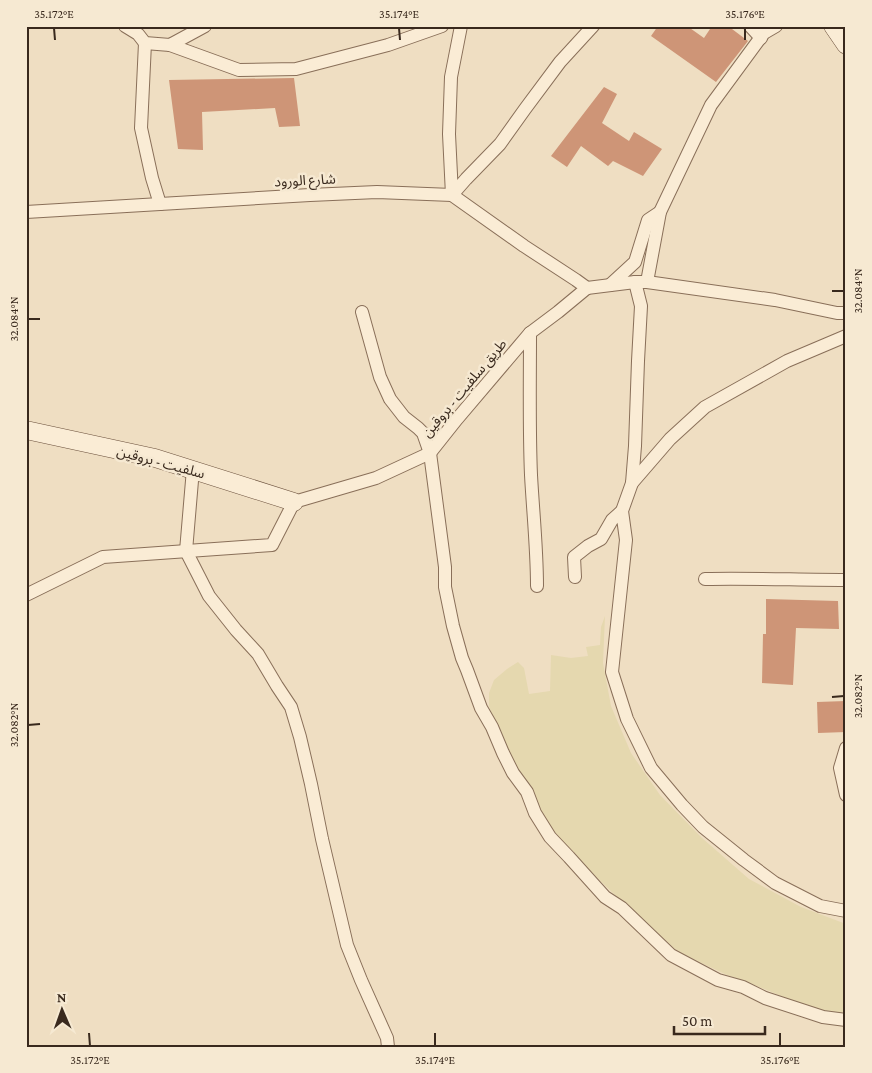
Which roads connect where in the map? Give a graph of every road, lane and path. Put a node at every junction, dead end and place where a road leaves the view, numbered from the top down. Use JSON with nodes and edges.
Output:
{"nodes":[{"id":1,"x":125,"y":26,"type":"edge"},
{"id":2,"x":205,"y":26,"type":"edge"},
{"id":3,"x":442,"y":26,"type":"edge"},
{"id":4,"x":461,"y":26,"type":"edge"},
{"id":5,"x":593,"y":26,"type":"edge"},
{"id":6,"x":750,"y":26,"type":"edge"},
{"id":7,"x":776,"y":26,"type":"edge"},
{"id":8,"x":833,"y":26,"type":"edge"},
{"id":9,"x":843,"y":26,"type":"edge"},
{"id":10,"x":846,"y":31,"type":"edge"},
{"id":11,"x":761,"y":38,"type":"junction"},
{"id":12,"x":146,"y":42,"type":"junction"},
{"id":13,"x":170,"y":44,"type":"junction"},
{"id":14,"x":846,"y":45,"type":"edge"},
{"id":15,"x":452,"y":195,"type":"junction"},
{"id":16,"x":160,"y":204,"type":"junction"},
{"id":17,"x":26,"y":212,"type":"edge"},
{"id":18,"x":660,"y":212,"type":"junction"},
{"id":19,"x":641,"y":282,"type":"junction"},
{"id":20,"x":610,"y":285,"type":"junction"},
{"id":21,"x":587,"y":288,"type":"junction"},
{"id":22,"x":362,"y":312,"type":"dead end"},
{"id":23,"x":846,"y":314,"type":"edge"},
{"id":24,"x":530,"y":333,"type":"junction"},
{"id":25,"x":846,"y":336,"type":"edge"},
{"id":26,"x":26,"y":430,"type":"edge"},
{"id":27,"x":430,"y":452,"type":"junction"},
{"id":28,"x":193,"y":469,"type":"junction"},
{"id":29,"x":632,"y":483,"type":"junction"},
{"id":30,"x":294,"y":502,"type":"junction"},
{"id":31,"x":622,"y":511,"type":"junction"},
{"id":32,"x":186,"y":551,"type":"junction"},
{"id":33,"x":575,"y":577,"type":"dead end"},
{"id":34,"x":705,"y":579,"type":"dead end"},
{"id":35,"x":846,"y":580,"type":"edge"},
{"id":36,"x":538,"y":586,"type":"dead end"},
{"id":37,"x":26,"y":596,"type":"edge"},
{"id":38,"x":846,"y":748,"type":"edge"},
{"id":39,"x":846,"y":795,"type":"edge"},
{"id":40,"x":846,"y":911,"type":"edge"},
{"id":41,"x":846,"y":1020,"type":"edge"},
{"id":42,"x":388,"y":1047,"type":"edge"}],
"edges":[{"from":1,"to":12,"type":"street"},
{"from":2,"to":13,"type":"street"},
{"from":3,"to":13,"type":"street"},
{"from":4,"to":15,"type":"street"},
{"from":5,"to":15,"type":"street"},
{"from":6,"to":11,"type":"street"},
{"from":7,"to":11,"type":"street"},
{"from":8,"to":14,"type":"main road"},
{"from":9,"to":10,"type":"main road"},
{"from":11,"to":18,"type":"street"},
{"from":12,"to":13,"type":"street"},
{"from":12,"to":16,"type":"street"},
{"from":15,"to":16,"type":"street","name":"شارع الورود"},
{"from":15,"to":21,"type":"street"},
{"from":16,"to":17,"type":"street","name":"شارع الورود"},
{"from":18,"to":19,"type":"street"},
{"from":18,"to":20,"type":"street"},
{"from":19,"to":20,"type":"street"},
{"from":19,"to":23,"type":"street"},
{"from":19,"to":29,"type":"street"},
{"from":20,"to":21,"type":"street"},
{"from":21,"to":24,"type":"street","name":"طريق سلفيت - بروقين"},
{"from":22,"to":27,"type":"street"},
{"from":24,"to":27,"type":"street","name":"طريق سلفيت - بروقين"},
{"from":24,"to":36,"type":"street"},
{"from":25,"to":29,"type":"street"},
{"from":26,"to":28,"type":"main road","name":"سلفيت - بروقين"},
{"from":27,"to":30,"type":"street","name":"طريق سلفيت - بروقين"},
{"from":27,"to":41,"type":"street"},
{"from":28,"to":30,"type":"main road","name":"سلفيت - بروقين"},
{"from":28,"to":32,"type":"street"},
{"from":29,"to":31,"type":"street"},
{"from":30,"to":32,"type":"street"},
{"from":31,"to":33,"type":"street"},
{"from":31,"to":40,"type":"street"},
{"from":32,"to":37,"type":"street"},
{"from":32,"to":42,"type":"street"},
{"from":34,"to":35,"type":"street"},
{"from":38,"to":39,"type":"street"}]}
